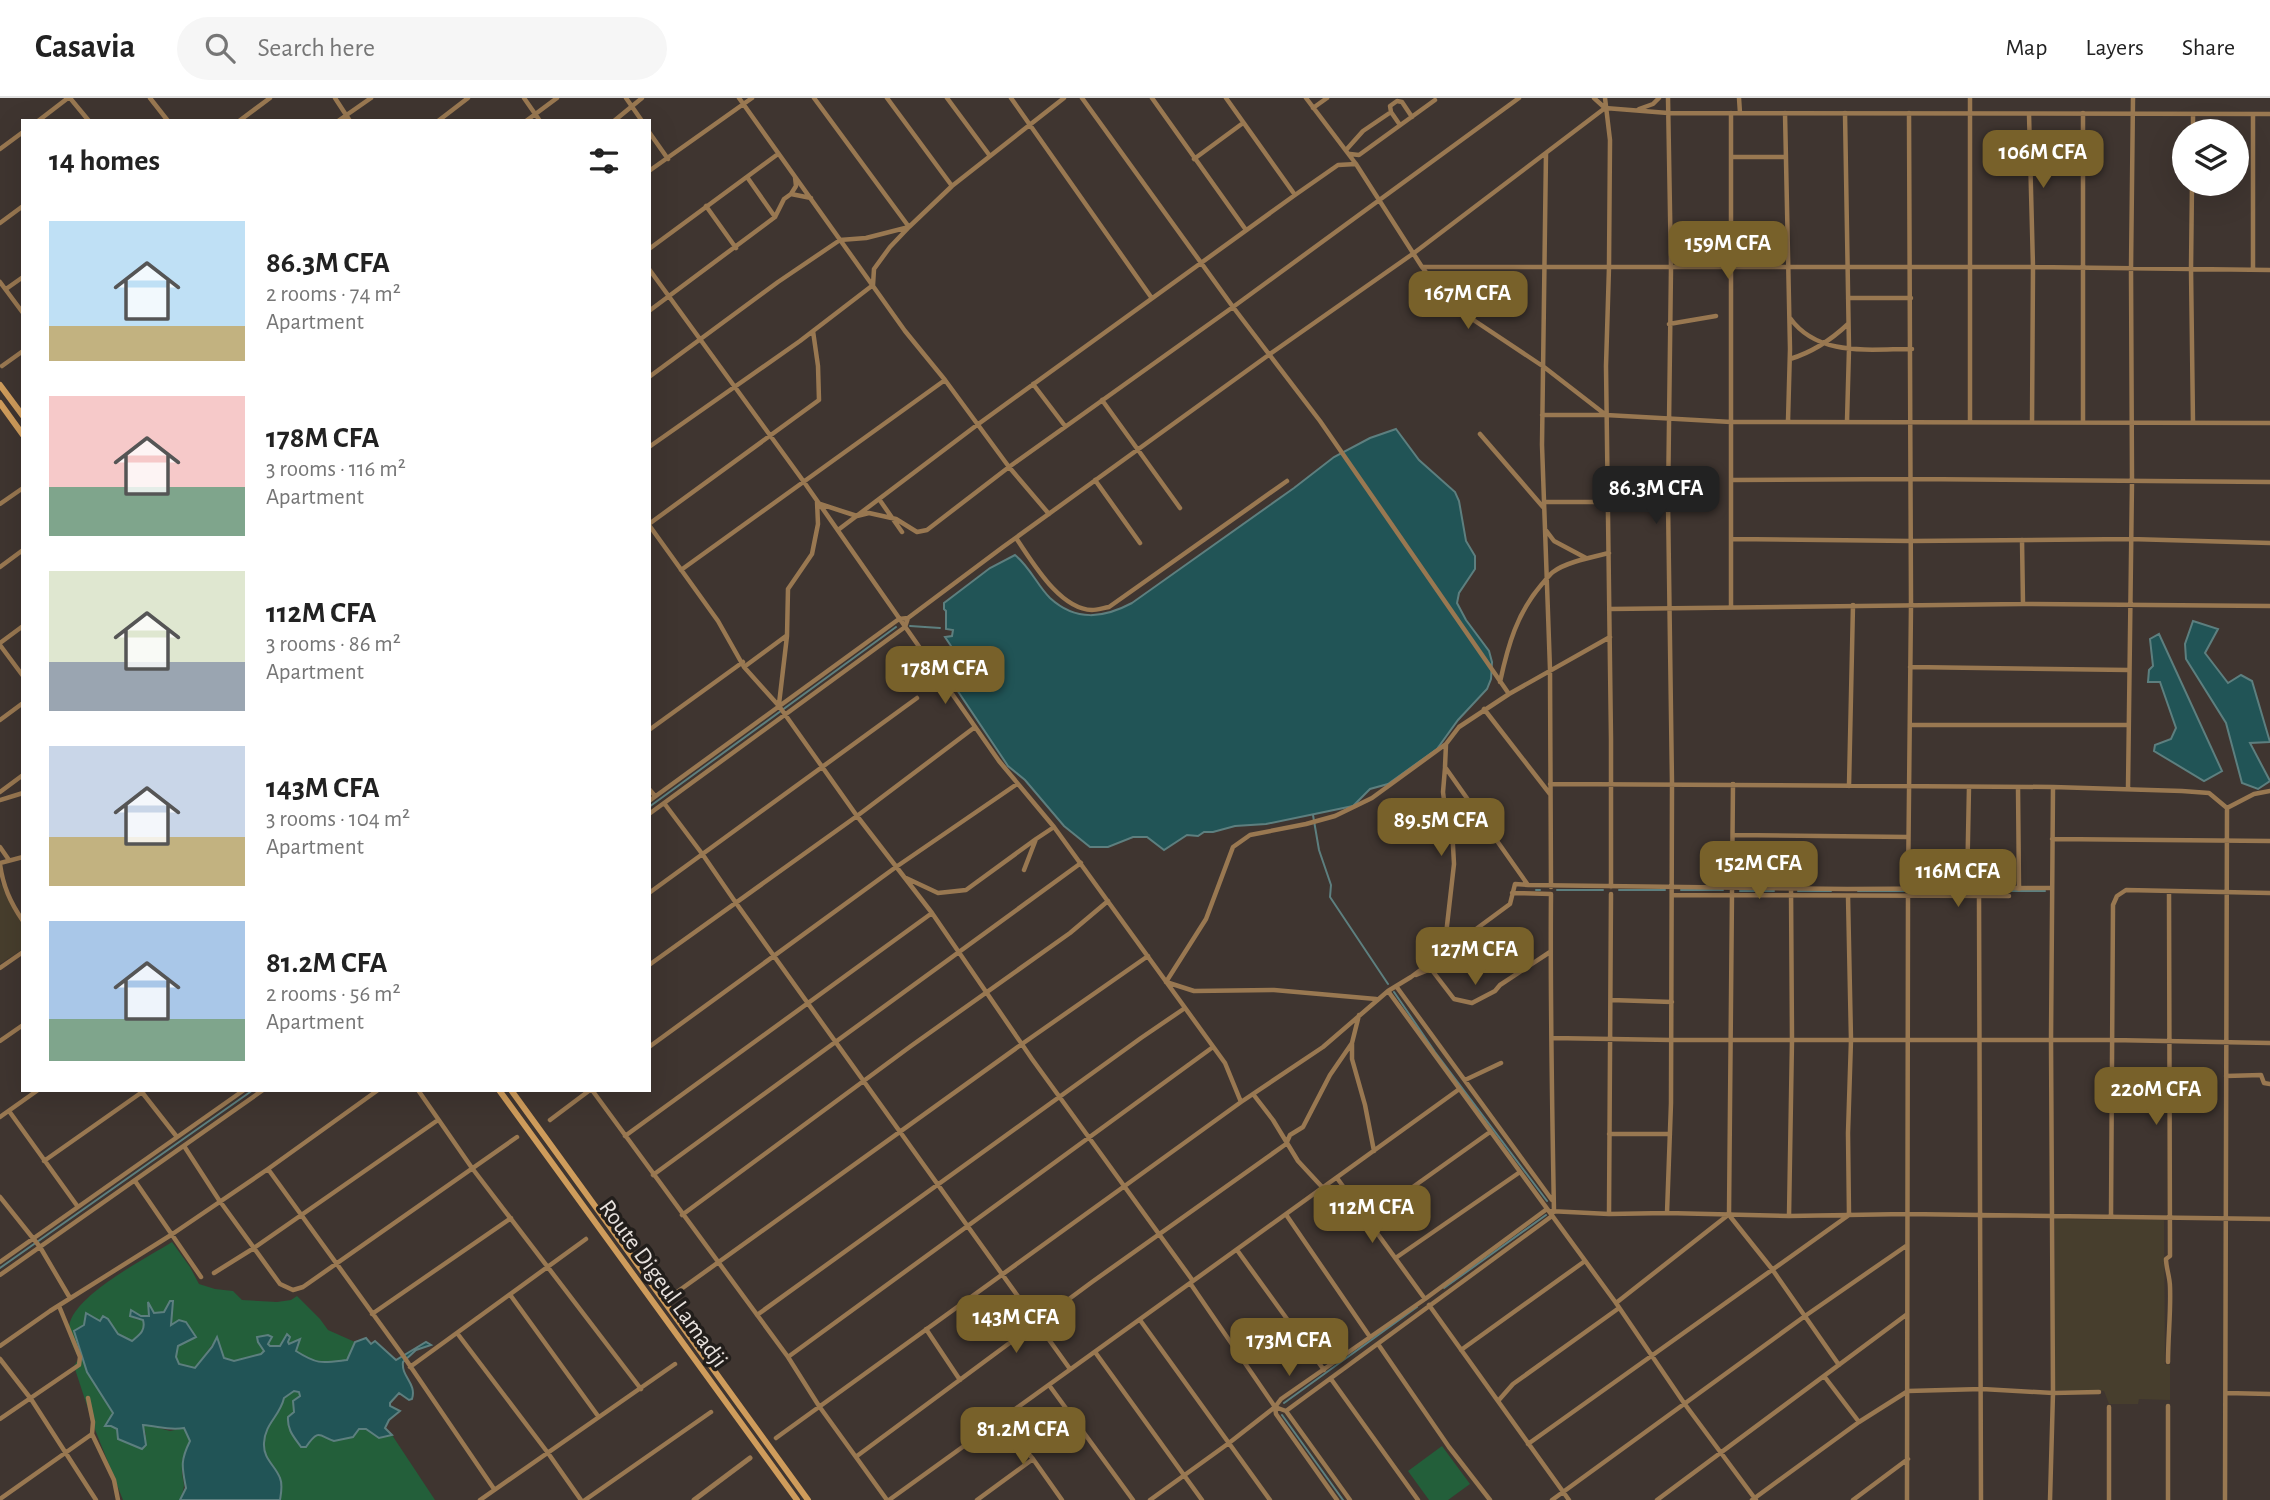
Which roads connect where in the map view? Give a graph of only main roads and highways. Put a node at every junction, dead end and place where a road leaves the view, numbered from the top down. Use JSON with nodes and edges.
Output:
{"nodes":[{"id":1,"x":0,"y":385,"type":"edge"},
{"id":2,"x":0,"y":403,"type":"edge"},
{"id":3,"x":21,"y":413,"type":"edge"},
{"id":4,"x":21,"y":432,"type":"edge"},
{"id":5,"x":500,"y":1092,"type":"edge"},
{"id":6,"x":512,"y":1092,"type":"edge"},
{"id":7,"x":796,"y":1500,"type":"edge"},
{"id":8,"x":808,"y":1500,"type":"edge"}],
"edges":[{"from":1,"to":3,"type":"main road"},
{"from":2,"to":4,"type":"main road"},
{"from":5,"to":7,"type":"main road","name":"Route Digeul Lamadji"},
{"from":6,"to":8,"type":"main road"}]}
